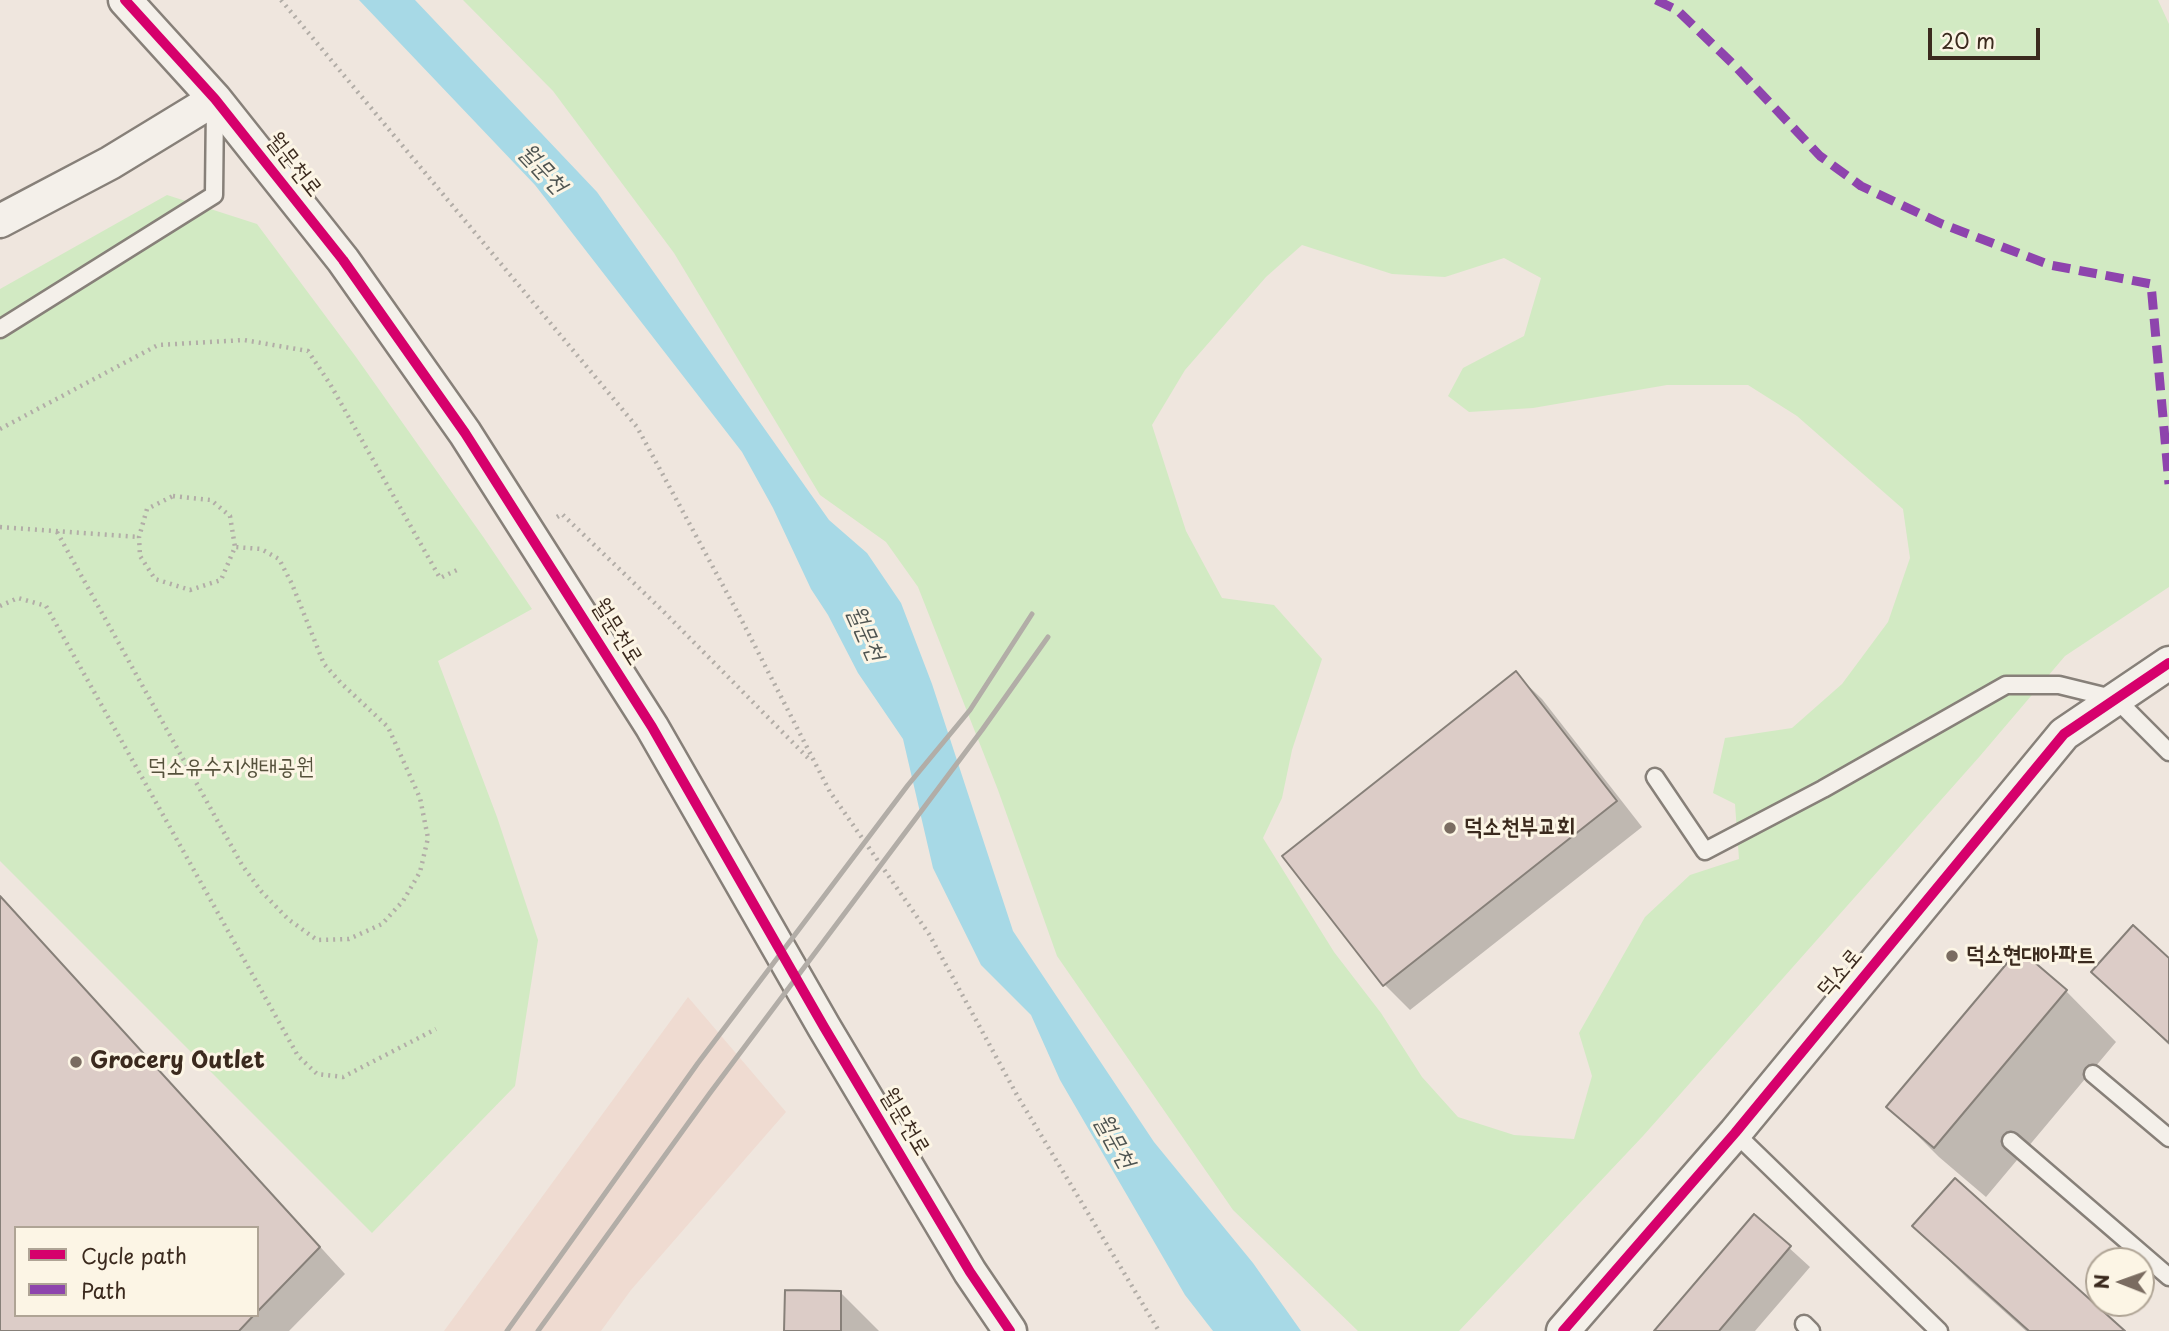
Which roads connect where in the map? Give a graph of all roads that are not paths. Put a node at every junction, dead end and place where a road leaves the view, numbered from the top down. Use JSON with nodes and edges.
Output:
{"nodes":[{"id":1,"x":125,"y":0,"type":"edge"},
{"id":2,"x":215,"y":99,"type":"junction"},
{"id":3,"x":0,"y":221,"type":"edge"},
{"id":4,"x":0,"y":329,"type":"edge"},
{"id":5,"x":2169,"y":663,"type":"edge"},
{"id":6,"x":2116,"y":699,"type":"junction"},
{"id":7,"x":2169,"y":752,"type":"edge"},
{"id":8,"x":1655,"y":777,"type":"dead end"},
{"id":9,"x":2093,"y":1073,"type":"dead end"},
{"id":10,"x":1735,"y":1133,"type":"junction"},
{"id":11,"x":2169,"y":1138,"type":"edge"},
{"id":12,"x":2011,"y":1141,"type":"dead end"},
{"id":13,"x":2169,"y":1277,"type":"edge"},
{"id":14,"x":1010,"y":1331,"type":"edge"},
{"id":15,"x":1563,"y":1331,"type":"edge"},
{"id":16,"x":1939,"y":1331,"type":"edge"}],
"edges":[{"from":1,"to":2,"type":"street","name":"월문천로"},
{"from":2,"to":3,"type":"street"},
{"from":2,"to":4,"type":"lane"},
{"from":2,"to":14,"type":"street","name":"월문천로"},
{"from":5,"to":6,"type":"street","name":"덕소로"},
{"from":6,"to":7,"type":"lane"},
{"from":6,"to":8,"type":"lane"},
{"from":6,"to":10,"type":"street","name":"덕소로"},
{"from":9,"to":11,"type":"lane"},
{"from":10,"to":15,"type":"street","name":"덕소로"},
{"from":10,"to":16,"type":"lane"},
{"from":12,"to":13,"type":"lane"}]}
